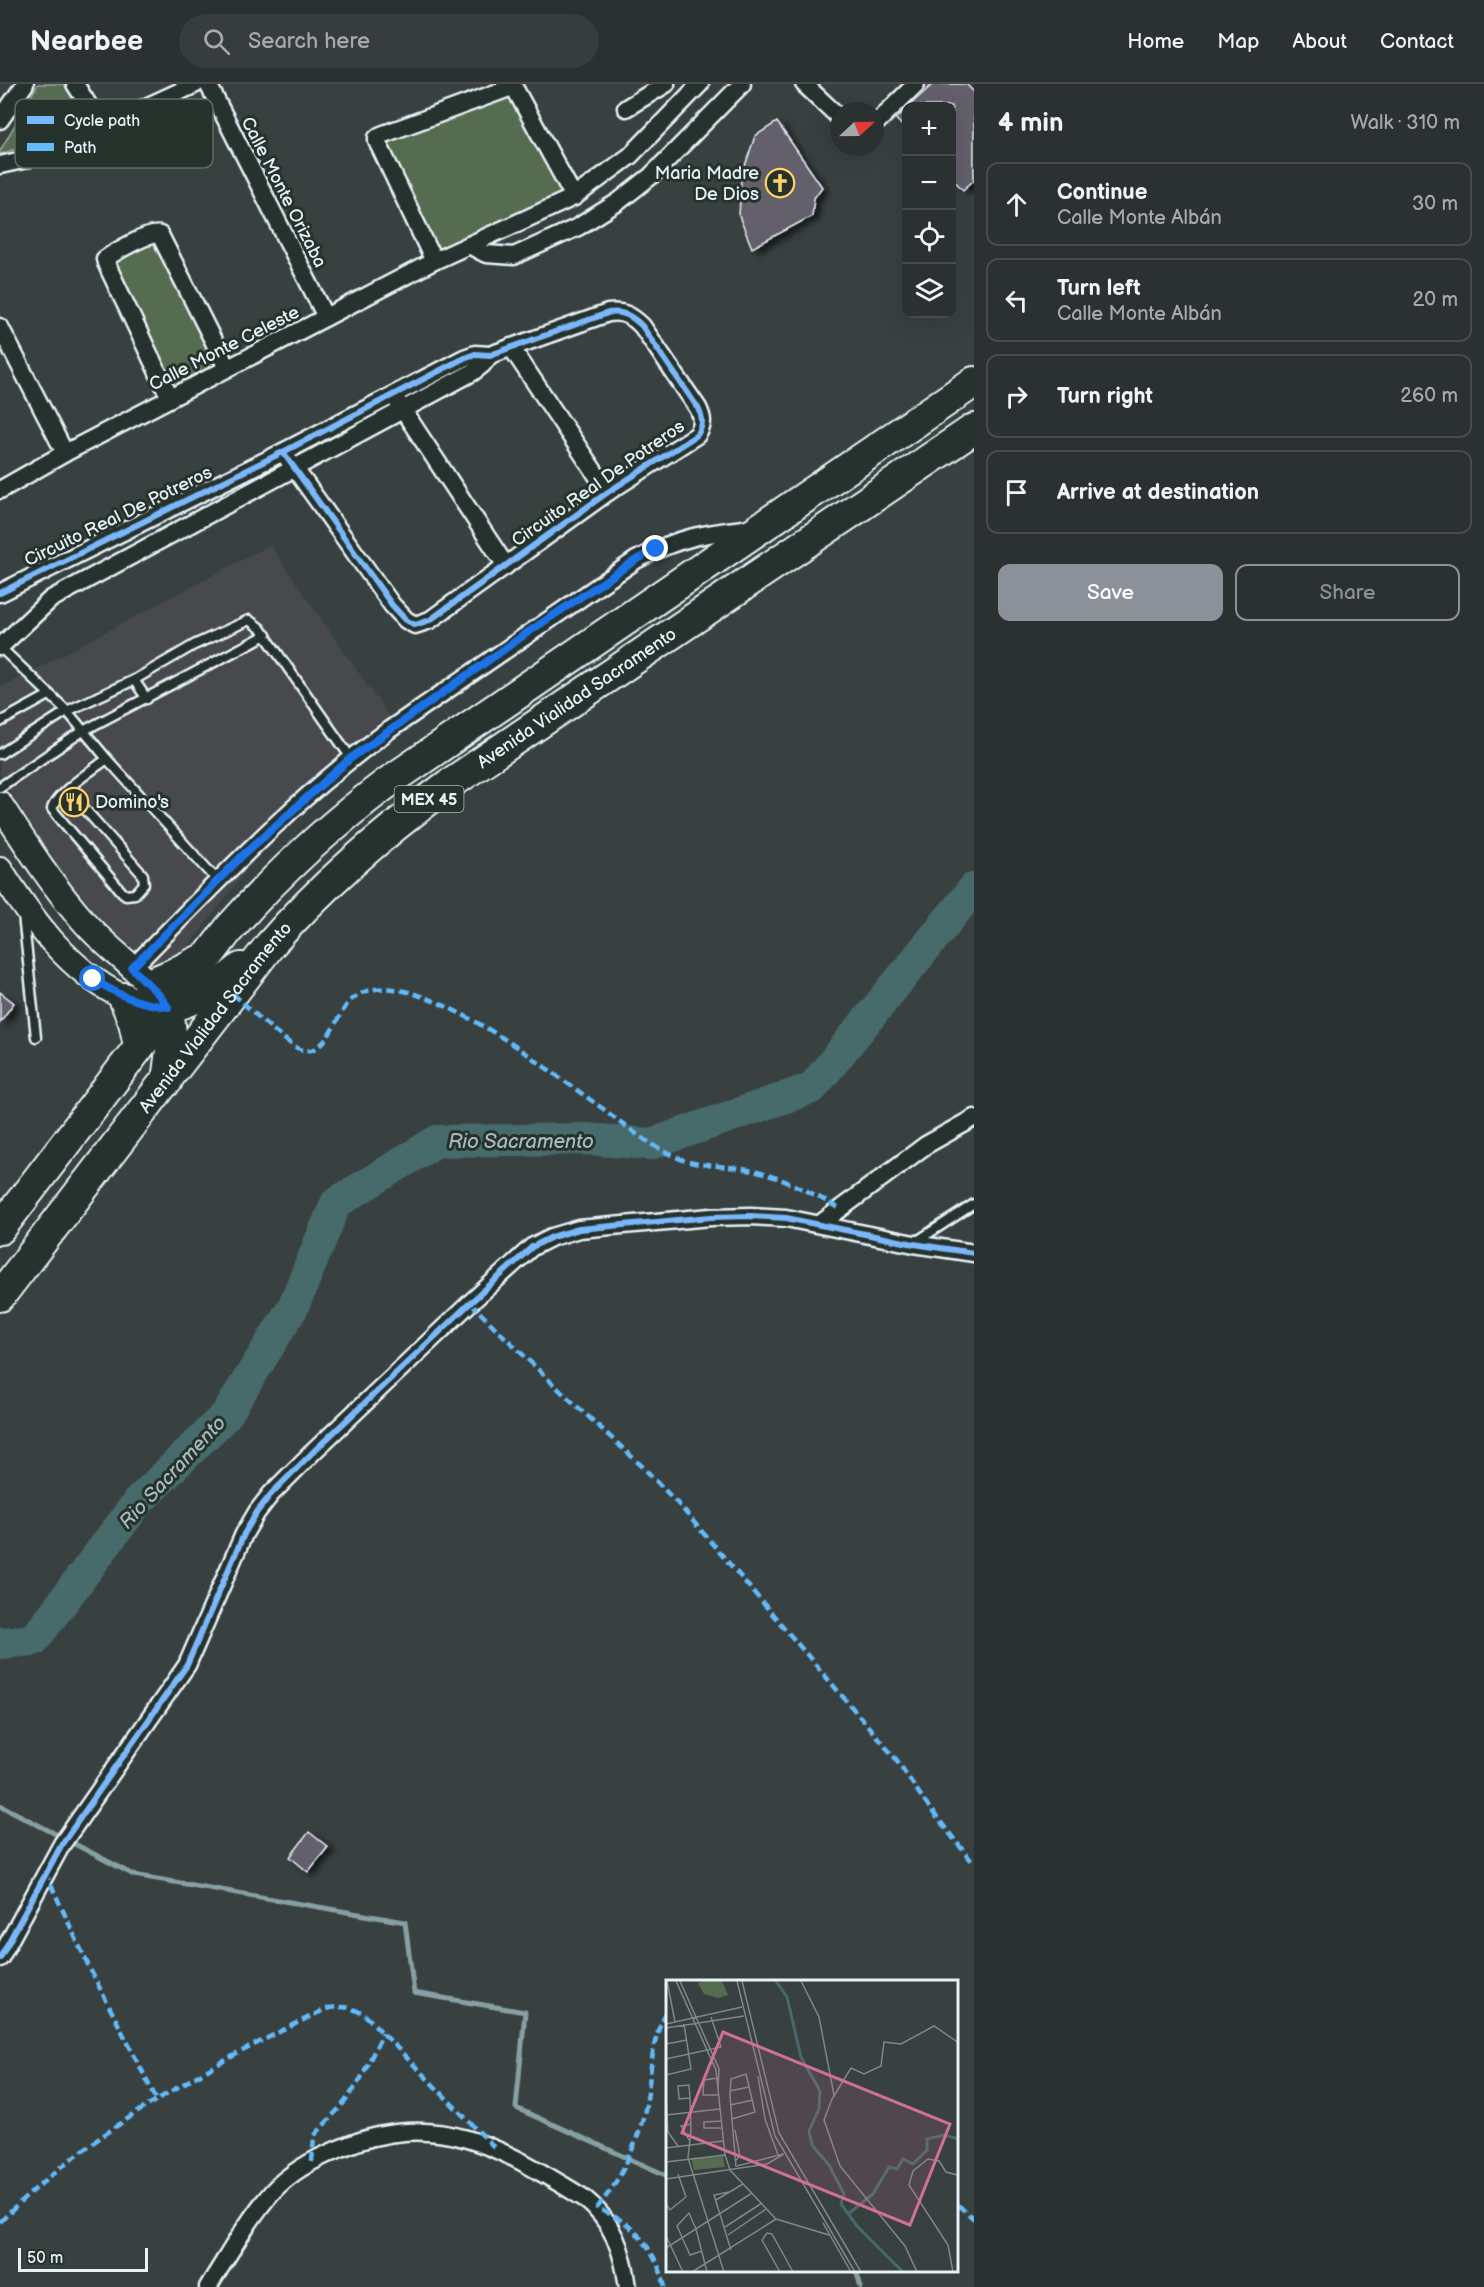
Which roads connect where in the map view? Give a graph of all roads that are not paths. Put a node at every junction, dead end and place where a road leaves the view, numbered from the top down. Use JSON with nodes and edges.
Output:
{"nodes":[{"id":1,"x":25,"y":84,"type":"edge"},
{"id":2,"x":75,"y":84,"type":"edge"},
{"id":3,"x":196,"y":84,"type":"edge"},
{"id":4,"x":208,"y":84,"type":"edge"},
{"id":5,"x":666,"y":84,"type":"edge"},
{"id":6,"x":700,"y":84,"type":"edge"},
{"id":7,"x":742,"y":84,"type":"edge"},
{"id":8,"x":804,"y":84,"type":"edge"},
{"id":9,"x":916,"y":84,"type":"edge"},
{"id":10,"x":85,"y":99,"type":"edge"},
{"id":11,"x":164,"y":99,"type":"edge"},
{"id":12,"x":626,"y":108,"type":"dead end"},
{"id":13,"x":830,"y":109,"type":"edge"},
{"id":14,"x":884,"y":116,"type":"edge"},
{"id":15,"x":0,"y":120,"type":"edge"},
{"id":16,"x":630,"y":156,"type":"junction"},
{"id":17,"x":15,"y":161,"type":"edge"},
{"id":18,"x":0,"y":165,"type":"edge"},
{"id":19,"x":651,"y":176,"type":"junction"},
{"id":20,"x":574,"y":197,"type":"junction"},
{"id":21,"x":469,"y":245,"type":"junction"},
{"id":22,"x":434,"y":261,"type":"junction"},
{"id":23,"x":326,"y":317,"type":"junction"},
{"id":24,"x":0,"y":327,"type":"edge"},
{"id":25,"x":511,"y":348,"type":"junction"},
{"id":26,"x":490,"y":355,"type":"junction"},
{"id":27,"x":227,"y":368,"type":"junction"},
{"id":28,"x":974,"y":381,"type":"edge"},
{"id":29,"x":393,"y":394,"type":"junction"},
{"id":30,"x":170,"y":398,"type":"junction"},
{"id":31,"x":403,"y":411,"type":"junction"},
{"id":32,"x":974,"y":429,"type":"edge"},
{"id":33,"x":283,"y":452,"type":"junction"},
{"id":34,"x":65,"y":453,"type":"junction"},
{"id":35,"x":293,"y":469,"type":"junction"},
{"id":36,"x":0,"y":490,"type":"edge"},
{"id":37,"x":608,"y":492,"type":"junction"},
{"id":38,"x":759,"y":527,"type":"junction"},
{"id":39,"x":506,"y":566,"type":"junction"},
{"id":40,"x":0,"y":593,"type":"edge"},
{"id":41,"x":266,"y":635,"type":"junction"},
{"id":42,"x":0,"y":647,"type":"edge"},
{"id":43,"x":134,"y":680,"type":"junction"},
{"id":44,"x":49,"y":695,"type":"junction"},
{"id":45,"x":147,"y":699,"type":"junction"},
{"id":46,"x":67,"y":711,"type":"junction"},
{"id":47,"x":0,"y":722,"type":"edge"},
{"id":48,"x":83,"y":730,"type":"junction"},
{"id":49,"x":0,"y":754,"type":"edge"},
{"id":50,"x":351,"y":758,"type":"junction"},
{"id":51,"x":107,"y":759,"type":"junction"},
{"id":52,"x":0,"y":787,"type":"edge"},
{"id":53,"x":68,"y":790,"type":"junction"},
{"id":54,"x":0,"y":804,"type":"edge"},
{"id":55,"x":0,"y":869,"type":"edge"},
{"id":56,"x":218,"y":880,"type":"junction"},
{"id":57,"x":22,"y":902,"type":"junction"},
{"id":58,"x":270,"y":945,"type":"junction"},
{"id":59,"x":208,"y":955,"type":"junction"},
{"id":60,"x":135,"y":983,"type":"junction"},
{"id":61,"x":168,"y":1007,"type":"junction"},
{"id":62,"x":36,"y":1037,"type":"dead end"},
{"id":63,"x":139,"y":1045,"type":"junction"},
{"id":64,"x":167,"y":1081,"type":"junction"},
{"id":65,"x":974,"y":1118,"type":"edge"},
{"id":66,"x":974,"y":1204,"type":"edge"},
{"id":67,"x":820,"y":1224,"type":"junction"},
{"id":68,"x":0,"y":1229,"type":"edge"},
{"id":69,"x":914,"y":1244,"type":"junction"},
{"id":70,"x":974,"y":1253,"type":"edge"},
{"id":71,"x":0,"y":1296,"type":"edge"},
{"id":72,"x":0,"y":1958,"type":"edge"},
{"id":73,"x":208,"y":2287,"type":"edge"},
{"id":74,"x":628,"y":2287,"type":"edge"}],
"edges":[{"from":1,"to":15,"type":"street"},
{"from":2,"to":10,"type":"street"},
{"from":3,"to":11,"type":"street"},
{"from":4,"to":23,"type":"street","name":"Calle Monte Orizaba"},
{"from":5,"to":12,"type":"street"},
{"from":6,"to":16,"type":"street","name":"Calle Monte Celeste"},
{"from":7,"to":19,"type":"street"},
{"from":8,"to":13,"type":"street"},
{"from":9,"to":14,"type":"street"},
{"from":16,"to":19,"type":"street"},
{"from":16,"to":20,"type":"street","name":"Calle Monte Celeste"},
{"from":17,"to":18,"type":"street"},
{"from":19,"to":21,"type":"street"},
{"from":20,"to":21,"type":"street","name":"Calle Monte Celeste"},
{"from":20,"to":22,"type":"street"},
{"from":21,"to":22,"type":"street","name":"Calle Monte Celeste"},
{"from":22,"to":23,"type":"street","name":"Calle Monte Celeste"},
{"from":23,"to":27,"type":"street","name":"Calle Monte Celeste"},
{"from":24,"to":34,"type":"street"},
{"from":25,"to":26,"type":"street","name":"Circuito Real De Potreros"},
{"from":25,"to":37,"type":"street"},
{"from":25,"to":37,"type":"street","name":"Circuito Real De Potreros"},
{"from":26,"to":29,"type":"street","name":"Circuito Real De Potreros"},
{"from":26,"to":31,"type":"street","name":"Circuito Real De Potreros"},
{"from":27,"to":30,"type":"street","name":"Calle Monte Celeste"},
{"from":27,"to":30,"type":"street"},
{"from":28,"to":38,"type":"highway","name":"Avenida Vialidad Sacramento","number":"MEX 45"},
{"from":29,"to":31,"type":"street"},
{"from":29,"to":33,"type":"street","name":"Circuito Real De Potreros"},
{"from":30,"to":34,"type":"street","name":"Calle Monte Celeste"},
{"from":31,"to":35,"type":"street","name":"Circuito Real De Potreros"},
{"from":31,"to":39,"type":"street"},
{"from":32,"to":58,"type":"highway","name":"Avenida Vialidad Sacramento","number":"MEX 45"},
{"from":33,"to":35,"type":"street","name":"Circuito Real De Potreros"},
{"from":33,"to":40,"type":"street","name":"Circuito Real De Potreros"},
{"from":34,"to":36,"type":"street","name":"Calle Monte Celeste"},
{"from":35,"to":39,"type":"street","name":"Circuito Real De Potreros"},
{"from":35,"to":42,"type":"street","name":"Circuito Real De Potreros"},
{"from":37,"to":39,"type":"street","name":"Circuito Real De Potreros"},
{"from":38,"to":50,"type":"street"},
{"from":38,"to":59,"type":"highway","name":"Avenida Vialidad Sacramento","number":"MEX 45"},
{"from":41,"to":43,"type":"lane"},
{"from":41,"to":45,"type":"lane"},
{"from":41,"to":50,"type":"lane"},
{"from":42,"to":44,"type":"lane"},
{"from":43,"to":45,"type":"lane"},
{"from":43,"to":46,"type":"lane"},
{"from":44,"to":46,"type":"lane"},
{"from":44,"to":47,"type":"lane"},
{"from":45,"to":48,"type":"lane"},
{"from":46,"to":48,"type":"lane"},
{"from":46,"to":49,"type":"lane"},
{"from":48,"to":51,"type":"lane"},
{"from":48,"to":52,"type":"lane"},
{"from":50,"to":56,"type":"street"},
{"from":51,"to":53,"type":"lane"},
{"from":51,"to":56,"type":"lane"},
{"from":53,"to":53,"type":"lane"},
{"from":54,"to":60,"type":"main road"},
{"from":55,"to":57,"type":"main road"},
{"from":56,"to":60,"type":"street"},
{"from":57,"to":60,"type":"main road"},
{"from":57,"to":62,"type":"lane"},
{"from":58,"to":61,"type":"highway"},
{"from":58,"to":64,"type":"highway","name":"Avenida Vialidad Sacramento","number":"MEX 45"},
{"from":59,"to":60,"type":"highway"},
{"from":59,"to":61,"type":"highway","name":"Avenida Vialidad Sacramento","number":"MEX 45"},
{"from":60,"to":61,"type":"main road"},
{"from":60,"to":63,"type":"highway"},
{"from":61,"to":63,"type":"highway","name":"Avenida Vialidad Sacramento","number":"MEX 45"},
{"from":61,"to":64,"type":"highway"},
{"from":63,"to":68,"type":"highway","name":"Avenida Vialidad Sacramento","number":"MEX 45"},
{"from":64,"to":71,"type":"highway","name":"Avenida Vialidad Sacramento","number":"MEX 45"},
{"from":65,"to":67,"type":"street"},
{"from":66,"to":69,"type":"lane"},
{"from":67,"to":69,"type":"street"},
{"from":67,"to":72,"type":"street"},
{"from":69,"to":70,"type":"street"},
{"from":73,"to":74,"type":"street"}]}
